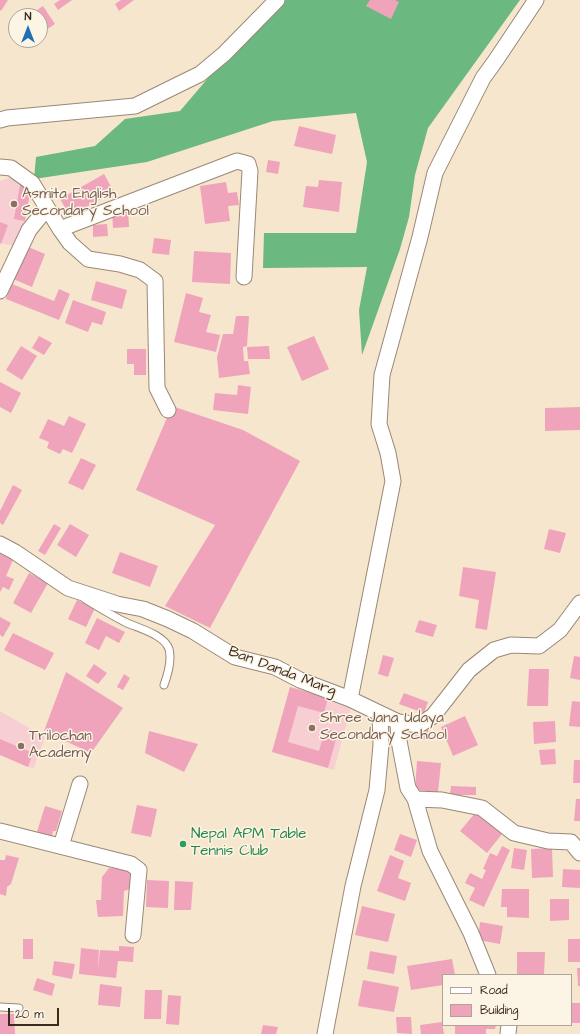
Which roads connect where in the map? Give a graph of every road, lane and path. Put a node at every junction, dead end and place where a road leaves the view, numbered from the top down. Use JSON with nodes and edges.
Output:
{"nodes":[{"id":1,"x":277,"y":0,"type":"edge"},
{"id":2,"x":536,"y":0,"type":"edge"},
{"id":3,"x":0,"y":120,"type":"edge"},
{"id":4,"x":0,"y":167,"type":"edge"},
{"id":5,"x":47,"y":208,"type":"junction"},
{"id":6,"x":60,"y":229,"type":"junction"},
{"id":7,"x":244,"y":278,"type":"dead end"},
{"id":8,"x":0,"y":292,"type":"edge"},
{"id":9,"x":168,"y":410,"type":"dead end"},
{"id":10,"x":0,"y":544,"type":"edge"},
{"id":11,"x":68,"y":588,"type":"junction"},
{"id":12,"x":580,"y":603,"type":"edge"},
{"id":13,"x":164,"y":685,"type":"dead end"},
{"id":14,"x":350,"y":699,"type":"junction"},
{"id":15,"x":380,"y":714,"type":"junction"},
{"id":16,"x":398,"y":722,"type":"junction"},
{"id":17,"x":80,"y":784,"type":"dead end"},
{"id":18,"x":415,"y":799,"type":"junction"},
{"id":19,"x":0,"y":831,"type":"edge"},
{"id":20,"x":61,"y":846,"type":"junction"},
{"id":21,"x":580,"y":852,"type":"edge"},
{"id":22,"x":133,"y":935,"type":"dead end"},
{"id":23,"x":488,"y":974,"type":"edge"},
{"id":24,"x":0,"y":1007,"type":"edge"},
{"id":25,"x":19,"y":1008,"type":"dead end"},
{"id":26,"x":325,"y":1034,"type":"edge"}],
"edges":[{"from":1,"to":3,"type":"street"},
{"from":2,"to":14,"type":"street"},
{"from":4,"to":5,"type":"street"},
{"from":5,"to":6,"type":"street"},
{"from":5,"to":8,"type":"street"},
{"from":6,"to":7,"type":"street"},
{"from":6,"to":9,"type":"street"},
{"from":10,"to":11,"type":"street","name":"Ban Danda Marg"},
{"from":11,"to":13,"type":"lane"},
{"from":11,"to":14,"type":"street","name":"Ban Danda Marg"},
{"from":12,"to":16,"type":"street","name":"Ban Danda Marg"},
{"from":14,"to":15,"type":"street","name":"Ban Danda Marg"},
{"from":15,"to":16,"type":"street","name":"Ban Danda Marg"},
{"from":15,"to":26,"type":"street"},
{"from":16,"to":18,"type":"street"},
{"from":17,"to":20,"type":"street"},
{"from":18,"to":21,"type":"street"},
{"from":18,"to":23,"type":"street"},
{"from":19,"to":20,"type":"street"},
{"from":20,"to":22,"type":"street"},
{"from":24,"to":25,"type":"lane"}]}
